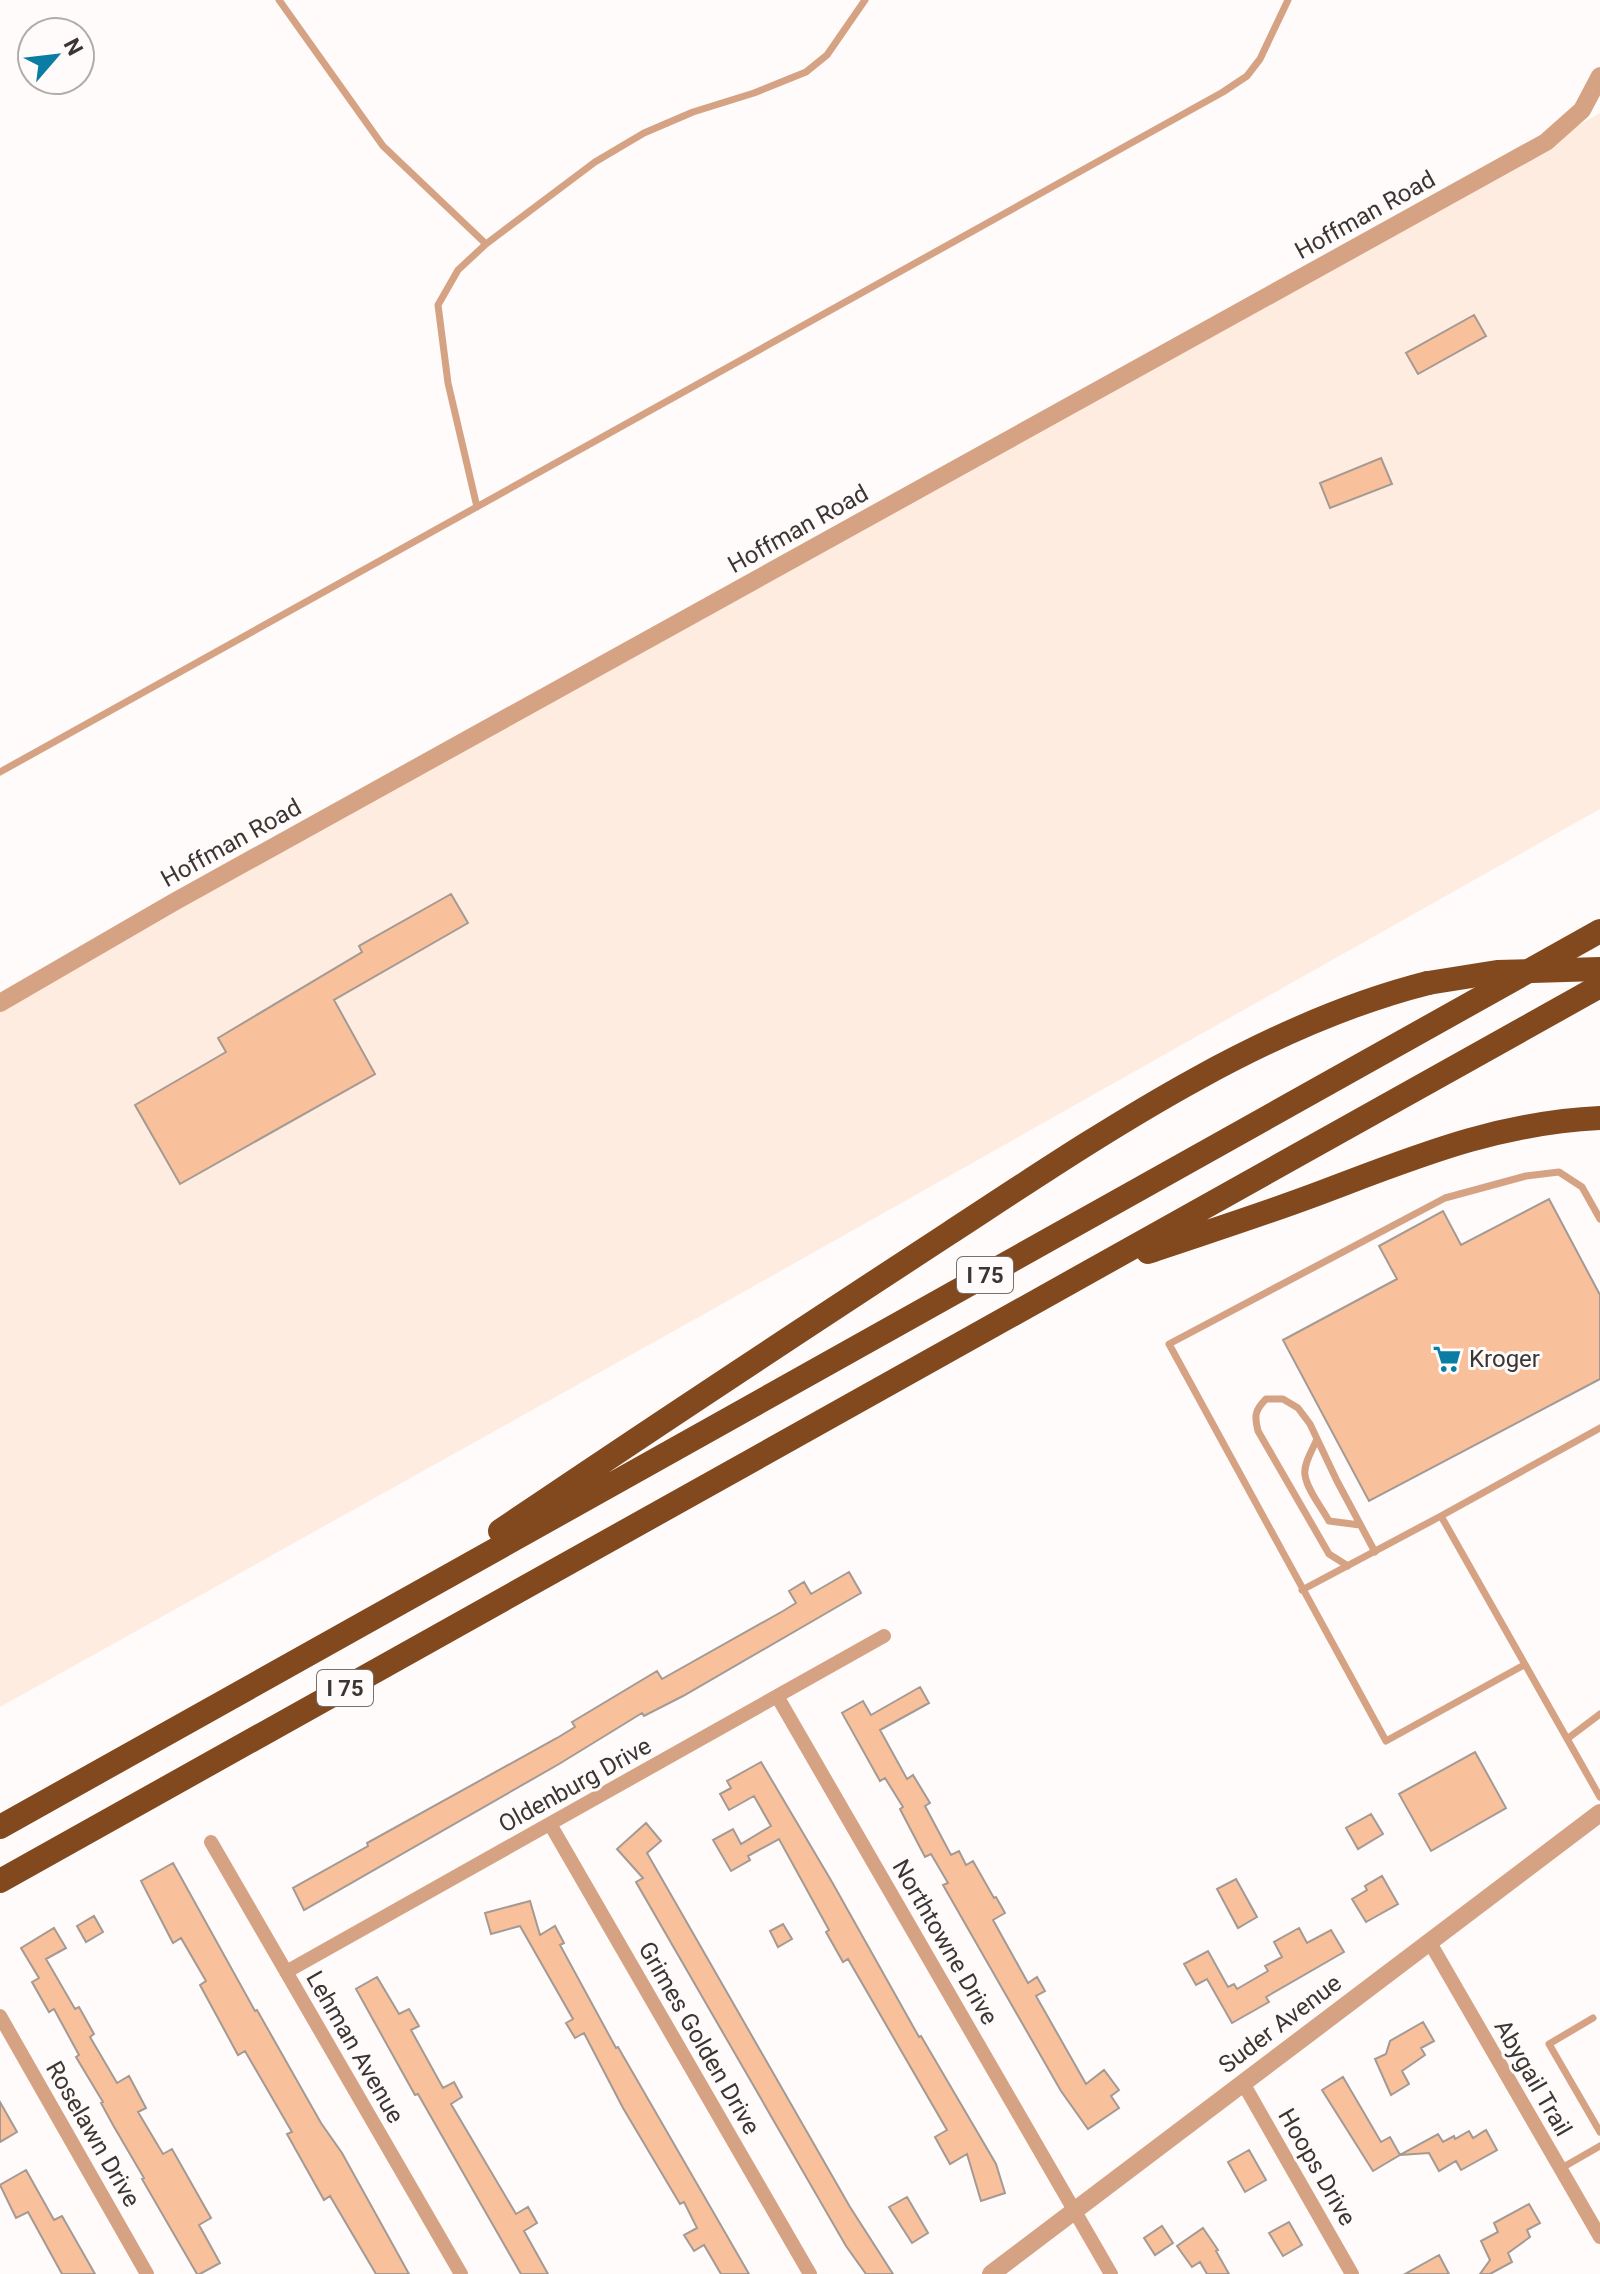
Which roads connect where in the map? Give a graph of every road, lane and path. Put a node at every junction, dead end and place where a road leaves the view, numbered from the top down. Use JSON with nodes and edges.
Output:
{"nodes":[{"id":1,"x":279,"y":0,"type":"edge"},
{"id":2,"x":865,"y":0,"type":"edge"},
{"id":3,"x":1288,"y":0,"type":"edge"},
{"id":4,"x":1600,"y":76,"type":"edge"},
{"id":5,"x":486,"y":244,"type":"junction"},
{"id":6,"x":477,"y":507,"type":"junction"},
{"id":7,"x":0,"y":772,"type":"edge"},
{"id":8,"x":1600,"y":931,"type":"edge"},
{"id":9,"x":1600,"y":969,"type":"edge"},
{"id":10,"x":1600,"y":986,"type":"edge"},
{"id":11,"x":0,"y":1003,"type":"edge"},
{"id":12,"x":1600,"y":1118,"type":"edge"},
{"id":13,"x":1600,"y":1219,"type":"edge"},
{"id":14,"x":1093,"y":1271,"type":"junction"},
{"id":15,"x":1600,"y":1428,"type":"edge"},
{"id":16,"x":1317,"y":1439,"type":"junction"},
{"id":17,"x":1441,"y":1516,"type":"junction"},
{"id":18,"x":1360,"y":1525,"type":"junction"},
{"id":19,"x":1375,"y":1552,"type":"junction"},
{"id":20,"x":1348,"y":1566,"type":"junction"},
{"id":21,"x":1302,"y":1590,"type":"junction"},
{"id":22,"x":371,"y":1620,"type":"junction"},
{"id":23,"x":884,"y":1636,"type":"dead end"},
{"id":24,"x":1524,"y":1665,"type":"junction"},
{"id":25,"x":777,"y":1696,"type":"junction"},
{"id":26,"x":1600,"y":1714,"type":"edge"},
{"id":27,"x":1567,"y":1739,"type":"junction"},
{"id":28,"x":1600,"y":1797,"type":"edge"},
{"id":29,"x":1600,"y":1813,"type":"edge"},
{"id":30,"x":550,"y":1824,"type":"junction"},
{"id":31,"x":0,"y":1827,"type":"edge"},
{"id":32,"x":211,"y":1842,"type":"dead end"},
{"id":33,"x":0,"y":1881,"type":"edge"},
{"id":34,"x":1429,"y":1941,"type":"junction"},
{"id":35,"x":286,"y":1972,"type":"junction"},
{"id":36,"x":0,"y":2016,"type":"edge"},
{"id":37,"x":1593,"y":2018,"type":"dead end"},
{"id":38,"x":1243,"y":2083,"type":"junction"},
{"id":39,"x":1600,"y":2132,"type":"edge"},
{"id":40,"x":1600,"y":2146,"type":"edge"},
{"id":41,"x":1560,"y":2169,"type":"junction"},
{"id":42,"x":1075,"y":2210,"type":"junction"},
{"id":43,"x":1600,"y":2237,"type":"edge"},
{"id":44,"x":147,"y":2274,"type":"edge"},
{"id":45,"x":461,"y":2274,"type":"edge"},
{"id":46,"x":810,"y":2274,"type":"edge"},
{"id":47,"x":991,"y":2274,"type":"edge"},
{"id":48,"x":1111,"y":2274,"type":"edge"},
{"id":49,"x":1352,"y":2274,"type":"edge"}],
"edges":[{"from":1,"to":5,"type":"lane"},
{"from":2,"to":5,"type":"lane"},
{"from":3,"to":6,"type":"lane"},
{"from":4,"to":11,"type":"street","name":"Hoffman Road"},
{"from":5,"to":6,"type":"lane"},
{"from":6,"to":7,"type":"lane"},
{"from":8,"to":22,"type":"highway","number":"I 75"},
{"from":9,"to":22,"type":"highway","bridge":true},
{"from":10,"to":14,"type":"highway","number":"I 75"},
{"from":12,"to":14,"type":"highway"},
{"from":13,"to":21,"type":"lane"},
{"from":14,"to":33,"type":"highway","number":"I 75"},
{"from":15,"to":17,"type":"lane"},
{"from":16,"to":18,"type":"lane"},
{"from":16,"to":18,"type":"lane"},
{"from":16,"to":20,"type":"lane"},
{"from":17,"to":19,"type":"lane"},
{"from":17,"to":24,"type":"lane"},
{"from":18,"to":19,"type":"lane"},
{"from":19,"to":20,"type":"lane"},
{"from":20,"to":21,"type":"lane"},
{"from":21,"to":24,"type":"lane"},
{"from":22,"to":31,"type":"highway","number":"I 75"},
{"from":23,"to":25,"type":"street","name":"Oldenburg Drive"},
{"from":24,"to":27,"type":"lane"},
{"from":25,"to":30,"type":"street","name":"Oldenburg Drive"},
{"from":25,"to":42,"type":"street","name":"Northtowne Drive"},
{"from":26,"to":27,"type":"lane"},
{"from":27,"to":28,"type":"lane"},
{"from":29,"to":34,"type":"street","name":"Suder Avenue"},
{"from":30,"to":35,"type":"street","name":"Oldenburg Drive"},
{"from":30,"to":46,"type":"street","name":"Grimes Golden Drive"},
{"from":32,"to":35,"type":"street","name":"Lehman Avenue"},
{"from":34,"to":38,"type":"street","name":"Suder Avenue"},
{"from":34,"to":41,"type":"street","name":"Abygail Trail"},
{"from":35,"to":45,"type":"street","name":"Lehman Avenue"},
{"from":36,"to":44,"type":"street","name":"Roselawn Drive"},
{"from":37,"to":39,"type":"lane"},
{"from":38,"to":42,"type":"street","name":"Suder Avenue"},
{"from":38,"to":49,"type":"street","name":"Hoops Drive"},
{"from":40,"to":41,"type":"lane"},
{"from":41,"to":43,"type":"street","name":"Abygail Trail"},
{"from":42,"to":47,"type":"street","name":"Suder Avenue"},
{"from":42,"to":48,"type":"street","name":"Northtowne Drive"}]}
